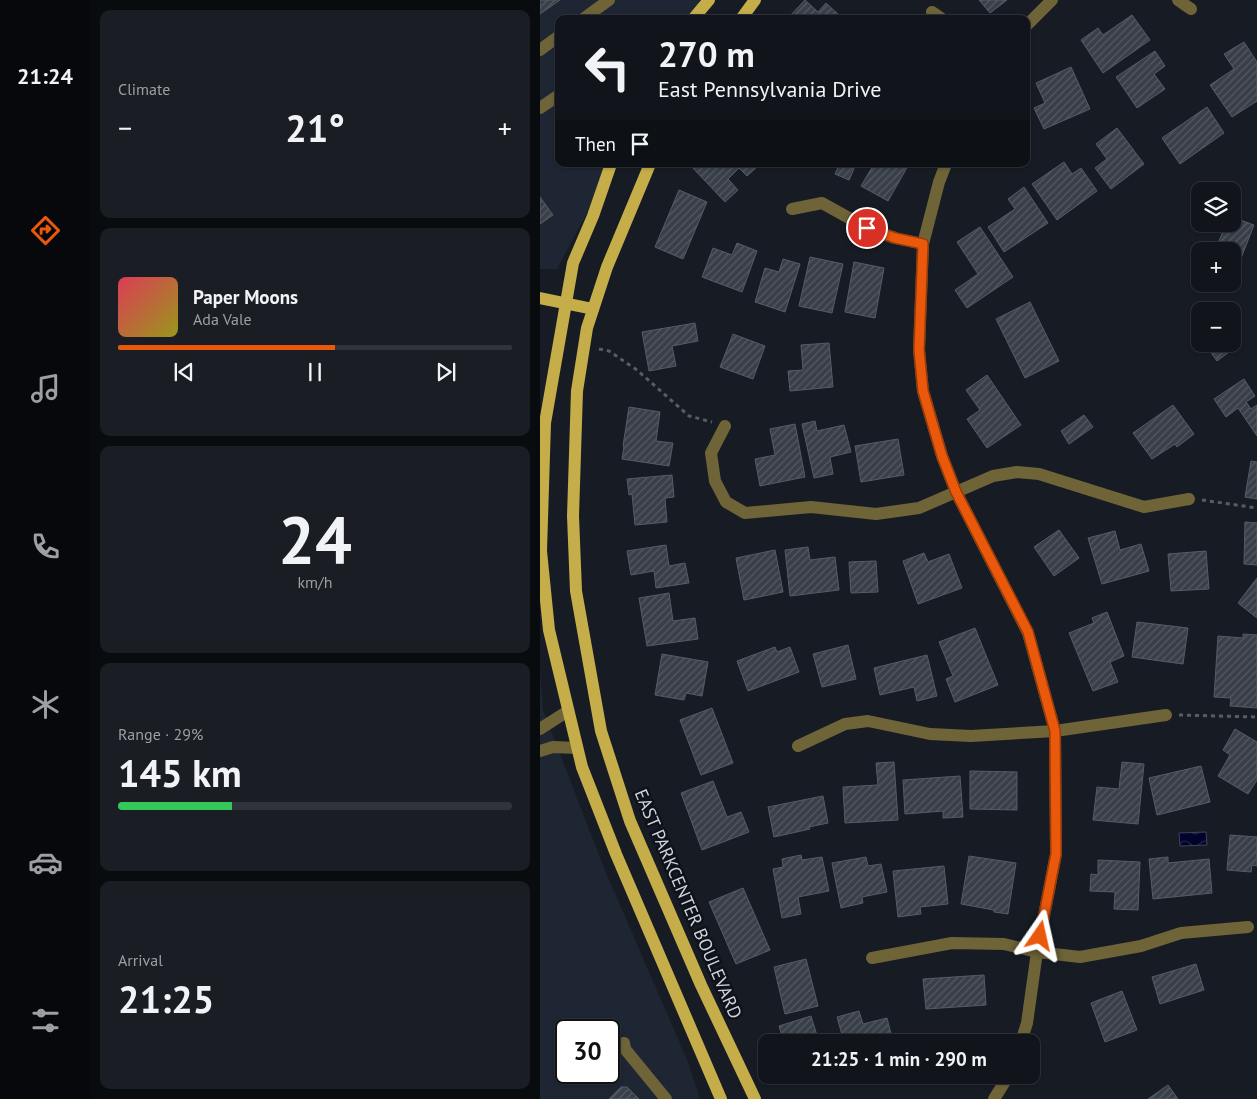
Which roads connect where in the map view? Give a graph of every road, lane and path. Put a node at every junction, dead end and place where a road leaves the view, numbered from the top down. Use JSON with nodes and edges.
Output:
{"nodes":[{"id":1,"x":609,"y":0,"type":"edge"},
{"id":2,"x":708,"y":0,"type":"edge"},
{"id":3,"x":754,"y":0,"type":"edge"},
{"id":4,"x":1052,"y":0,"type":"edge"},
{"id":5,"x":1178,"y":0,"type":"edge"},
{"id":6,"x":1191,"y":9,"type":"dead end"},
{"id":7,"x":588,"y":15,"type":"edge"},
{"id":8,"x":696,"y":15,"type":"edge"},
{"id":9,"x":744,"y":15,"type":"edge"},
{"id":10,"x":1030,"y":22,"type":"edge"},
{"id":11,"x":555,"y":39,"type":"edge"},
{"id":12,"x":540,"y":50,"type":"edge"},
{"id":13,"x":555,"y":98,"type":"edge"},
{"id":14,"x":540,"y":108,"type":"edge"},
{"id":15,"x":610,"y":167,"type":"edge"},
{"id":16,"x":649,"y":167,"type":"edge"},
{"id":17,"x":945,"y":167,"type":"edge"},
{"id":18,"x":792,"y":209,"type":"dead end"},
{"id":19,"x":923,"y":244,"type":"junction"},
{"id":20,"x":540,"y":298,"type":"edge"},
{"id":21,"x":565,"y":303,"type":"junction"},
{"id":22,"x":593,"y":309,"type":"junction"},
{"id":23,"x":599,"y":349,"type":"dead end"},
{"id":24,"x":725,"y":426,"type":"joint"},
{"id":25,"x":956,"y":492,"type":"junction"},
{"id":26,"x":1189,"y":499,"type":"joint"},
{"id":27,"x":1257,"y":508,"type":"edge"},
{"id":28,"x":568,"y":711,"type":"junction"},
{"id":29,"x":1166,"y":715,"type":"joint"},
{"id":30,"x":1257,"y":716,"type":"edge"},
{"id":31,"x":540,"y":729,"type":"edge"},
{"id":32,"x":1055,"y":731,"type":"junction"},
{"id":33,"x":798,"y":746,"type":"dead end"},
{"id":34,"x":577,"y":748,"type":"junction"},
{"id":35,"x":540,"y":751,"type":"edge"},
{"id":36,"x":1248,"y":927,"type":"dead end"},
{"id":37,"x":1036,"y":952,"type":"junction"},
{"id":38,"x":872,"y":958,"type":"dead end"},
{"id":39,"x":1024,"y":1034,"type":"edge"},
{"id":40,"x":624,"y":1043,"type":"dead end"},
{"id":41,"x":1003,"y":1084,"type":"edge"},
{"id":42,"x":666,"y":1099,"type":"edge"},
{"id":43,"x":721,"y":1099,"type":"edge"},
{"id":44,"x":755,"y":1099,"type":"edge"},
{"id":45,"x":994,"y":1099,"type":"edge"}],
"edges":[{"from":1,"to":7,"type":"street"},
{"from":2,"to":8,"type":"main road"},
{"from":3,"to":9,"type":"main road"},
{"from":4,"to":10,"type":"street"},
{"from":5,"to":6,"type":"street"},
{"from":11,"to":12,"type":"street"},
{"from":13,"to":14,"type":"street"},
{"from":15,"to":21,"type":"main road"},
{"from":16,"to":22,"type":"main road","name":"EAST PARKCENTER BOULEVARD"},
{"from":17,"to":19,"type":"street"},
{"from":18,"to":19,"type":"street"},
{"from":19,"to":25,"type":"street"},
{"from":20,"to":21,"type":"main road"},
{"from":21,"to":22,"type":"main road"},
{"from":21,"to":28,"type":"main road"},
{"from":22,"to":44,"type":"main road","name":"EAST PARKCENTER BOULEVARD"},
{"from":23,"to":24,"type":"path"},
{"from":24,"to":25,"type":"street"},
{"from":25,"to":26,"type":"street"},
{"from":25,"to":32,"type":"street"},
{"from":26,"to":27,"type":"path"},
{"from":28,"to":31,"type":"street"},
{"from":28,"to":34,"type":"main road"},
{"from":29,"to":30,"type":"path"},
{"from":29,"to":32,"type":"street"},
{"from":32,"to":33,"type":"street"},
{"from":32,"to":37,"type":"street"},
{"from":34,"to":35,"type":"street"},
{"from":34,"to":43,"type":"main road"},
{"from":36,"to":37,"type":"street"},
{"from":37,"to":38,"type":"street"},
{"from":37,"to":39,"type":"street"},
{"from":40,"to":42,"type":"street"},
{"from":41,"to":45,"type":"street"}]}
